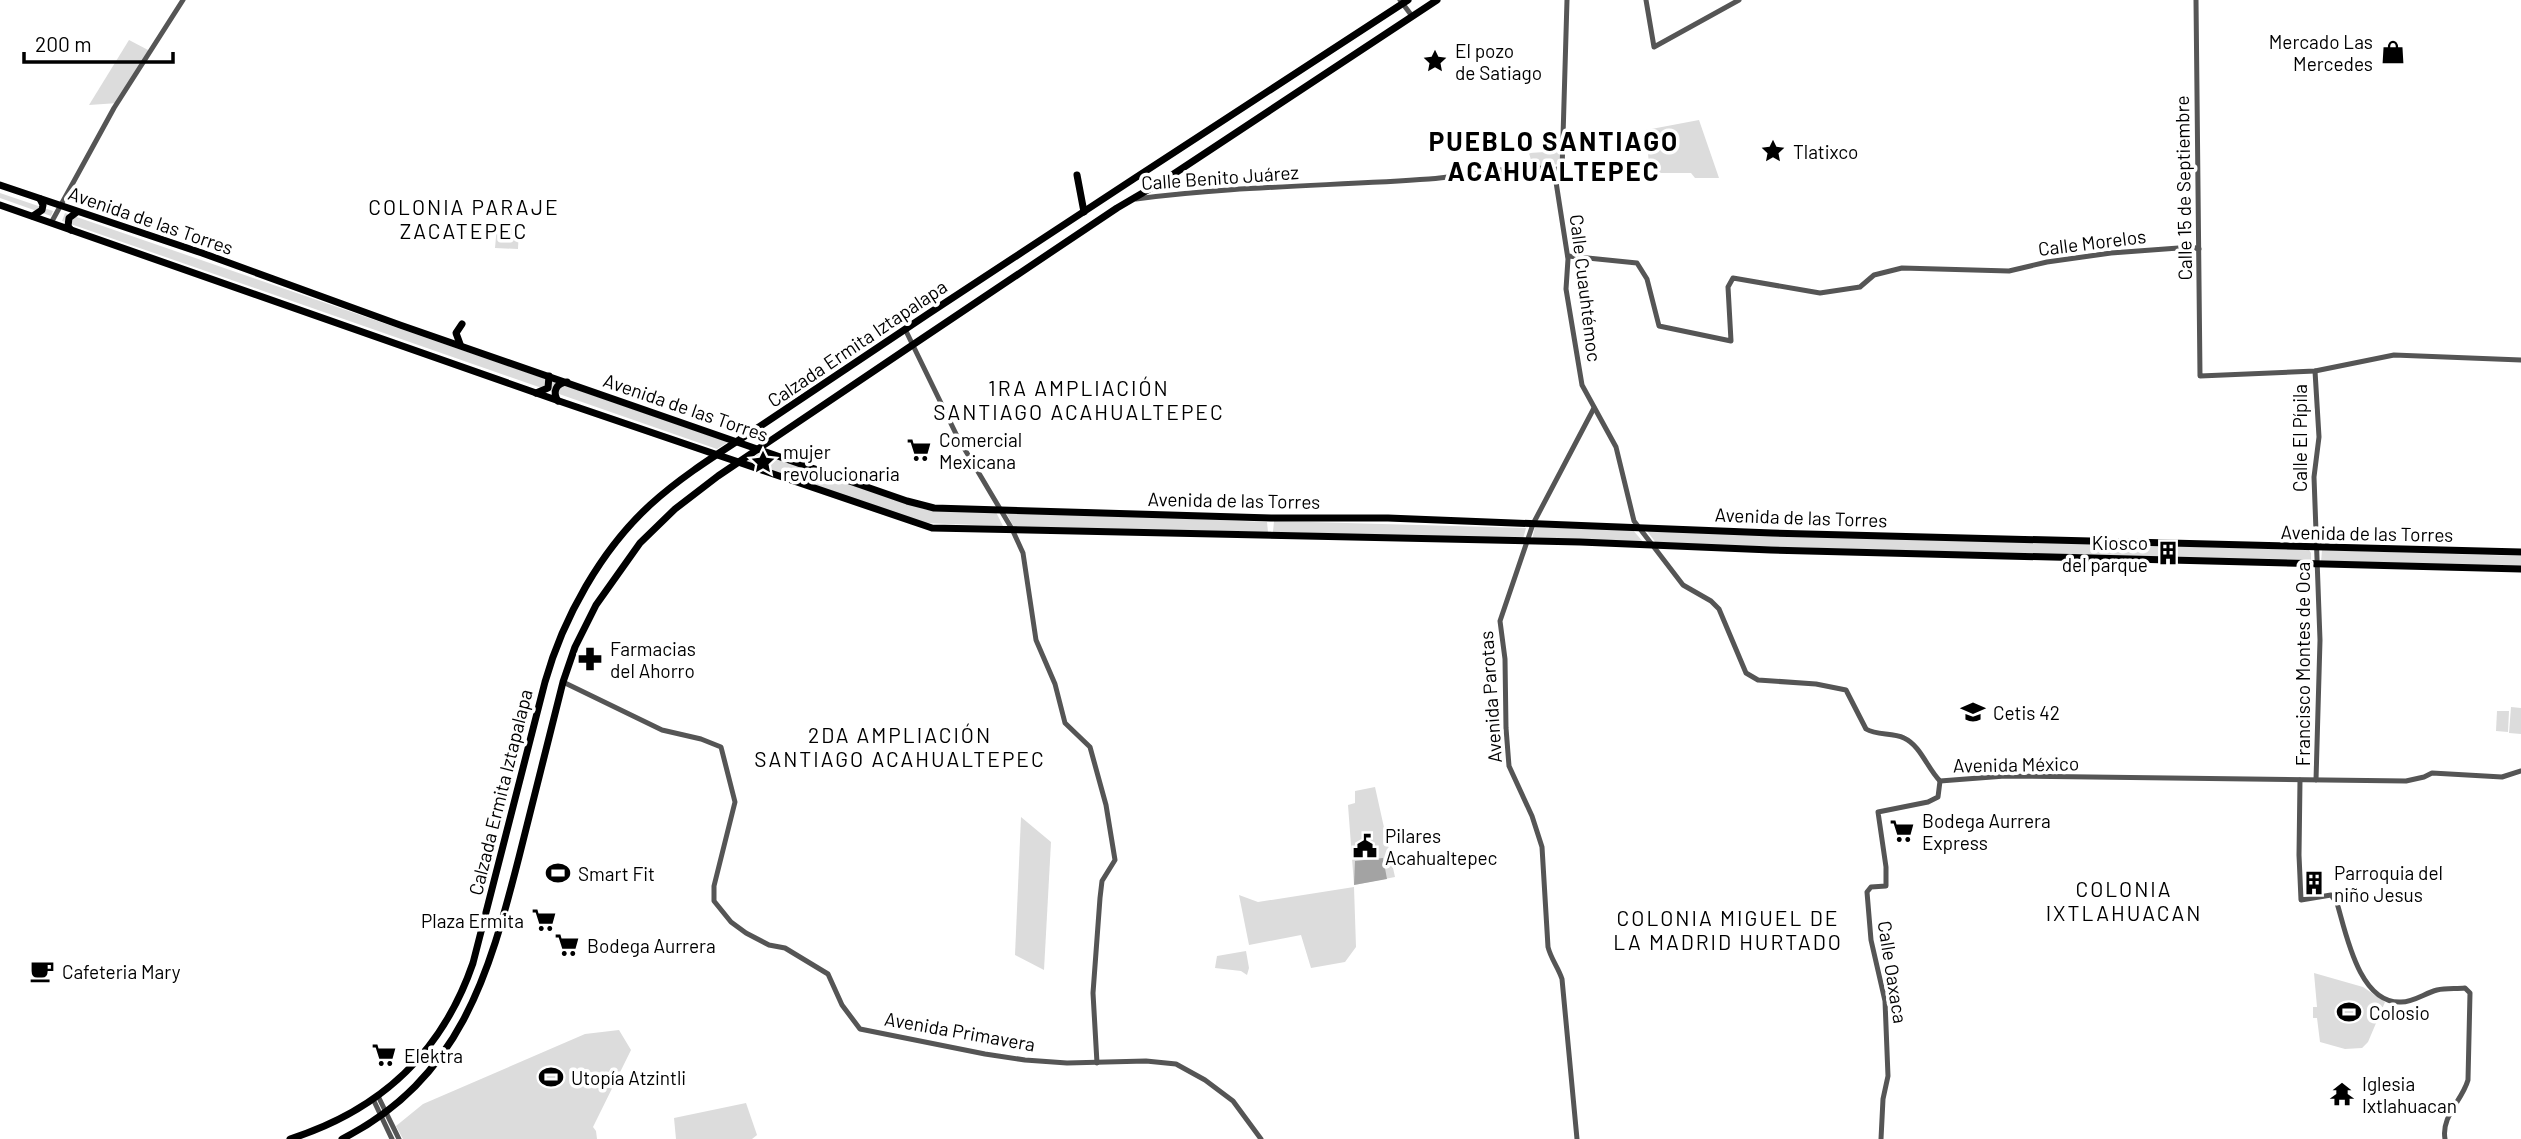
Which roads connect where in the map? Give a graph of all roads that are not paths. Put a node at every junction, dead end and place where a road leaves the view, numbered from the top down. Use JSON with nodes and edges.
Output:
{"nodes":[{"id":1,"x":183,"y":0,"type":"edge"},
{"id":2,"x":1437,"y":0,"type":"edge"},
{"id":3,"x":1567,"y":0,"type":"edge"},
{"id":4,"x":1646,"y":0,"type":"edge"},
{"id":5,"x":1739,"y":0,"type":"edge"},
{"id":6,"x":2196,"y":0,"type":"edge"},
{"id":7,"x":1403,"y":1,"type":"edge"},
{"id":8,"x":1412,"y":16,"type":"junction"},
{"id":9,"x":1167,"y":156,"type":"junction"},
{"id":10,"x":1560,"y":170,"type":"junction"},
{"id":11,"x":1177,"y":172,"type":"junction"},
{"id":12,"x":1077,"y":175,"type":"dead end"},
{"id":13,"x":0,"y":185,"type":"edge"},
{"id":14,"x":40,"y":199,"type":"junction"},
{"id":15,"x":1132,"y":199,"type":"junction"},
{"id":16,"x":0,"y":205,"type":"edge"},
{"id":17,"x":60,"y":206,"type":"junction"},
{"id":18,"x":78,"y":212,"type":"junction"},
{"id":19,"x":1084,"y":212,"type":"junction"},
{"id":20,"x":32,"y":216,"type":"junction"},
{"id":21,"x":51,"y":223,"type":"junction"},
{"id":22,"x":71,"y":230,"type":"junction"},
{"id":23,"x":1045,"y":236,"type":"junction"},
{"id":24,"x":2199,"y":249,"type":"junction"},
{"id":25,"x":1054,"y":250,"type":"junction"},
{"id":26,"x":1568,"y":256,"type":"junction"},
{"id":27,"x":462,"y":324,"type":"dead end"},
{"id":28,"x":905,"y":329,"type":"junction"},
{"id":29,"x":914,"y":344,"type":"junction"},
{"id":30,"x":461,"y":345,"type":"junction"},
{"id":31,"x":2521,"y":360,"type":"edge"},
{"id":32,"x":2315,"y":371,"type":"junction"},
{"id":33,"x":549,"y":376,"type":"junction"},
{"id":34,"x":568,"y":382,"type":"junction"},
{"id":35,"x":536,"y":393,"type":"junction"},
{"id":36,"x":559,"y":401,"type":"junction"},
{"id":37,"x":1594,"y":408,"type":"junction"},
{"id":38,"x":737,"y":441,"type":"junction"},
{"id":39,"x":758,"y":449,"type":"junction"},
{"id":40,"x":718,"y":454,"type":"junction"},
{"id":41,"x":738,"y":463,"type":"junction"},
{"id":42,"x":1000,"y":510,"type":"junction"},
{"id":43,"x":1270,"y":518,"type":"junction"},
{"id":44,"x":1533,"y":524,"type":"junction"},
{"id":45,"x":1638,"y":527,"type":"junction"},
{"id":46,"x":1012,"y":529,"type":"junction"},
{"id":47,"x":1271,"y":534,"type":"junction"},
{"id":48,"x":1528,"y":542,"type":"junction"},
{"id":49,"x":1652,"y":545,"type":"junction"},
{"id":50,"x":2318,"y":547,"type":"junction"},
{"id":51,"x":2521,"y":552,"type":"edge"},
{"id":52,"x":2318,"y":565,"type":"junction"},
{"id":53,"x":2521,"y":569,"type":"edge"},
{"id":54,"x":582,"y":596,"type":"junction"},
{"id":55,"x":596,"y":605,"type":"junction"},
{"id":56,"x":562,"y":636,"type":"junction"},
{"id":57,"x":577,"y":642,"type":"junction"},
{"id":58,"x":563,"y":682,"type":"junction"},
{"id":59,"x":2521,"y":771,"type":"edge"},
{"id":60,"x":2300,"y":780,"type":"junction"},
{"id":61,"x":2316,"y":780,"type":"junction"},
{"id":62,"x":1940,"y":781,"type":"junction"},
{"id":63,"x":1097,"y":1063,"type":"junction"},
{"id":64,"x":376,"y":1098,"type":"junction"},
{"id":65,"x":382,"y":1114,"type":"junction"},
{"id":66,"x":290,"y":1139,"type":"edge"},
{"id":67,"x":342,"y":1139,"type":"edge"},
{"id":68,"x":392,"y":1139,"type":"edge"},
{"id":69,"x":399,"y":1139,"type":"edge"},
{"id":70,"x":1261,"y":1139,"type":"edge"},
{"id":71,"x":1577,"y":1139,"type":"edge"},
{"id":72,"x":1881,"y":1139,"type":"edge"},
{"id":73,"x":2445,"y":1139,"type":"edge"}],
"edges":[{"from":1,"to":17,"type":"street"},
{"from":2,"to":8,"type":"main road","name":"Calzada Ermita Iztapalapa"},
{"from":3,"to":10,"type":"street","name":"Calle Cuauhtémoc"},
{"from":4,"to":5,"type":"street"},
{"from":6,"to":24,"type":"street","name":"Calle 15 de Septiembre"},
{"from":7,"to":8,"type":"street"},
{"from":7,"to":9,"type":"main road","name":"Calzada Ermita Iztapalapa"},
{"from":8,"to":11,"type":"main road","name":"Calzada Ermita Iztapalapa"},
{"from":9,"to":11,"type":"main road"},
{"from":9,"to":19,"type":"main road","name":"Calzada Ermita Iztapalapa"},
{"from":10,"to":15,"type":"street","name":"Calle Benito Juárez"},
{"from":10,"to":26,"type":"street","name":"Calle Cuauhtémoc"},
{"from":11,"to":15,"type":"main road","name":"Calzada Ermita Iztapalapa"},
{"from":12,"to":19,"type":"main road"},
{"from":13,"to":14,"type":"main road","name":"Avenida de las Torres"},
{"from":14,"to":17,"type":"main road","name":"Avenida de las Torres"},
{"from":14,"to":20,"type":"main road"},
{"from":15,"to":25,"type":"main road","name":"Calzada Ermita Iztapalapa"},
{"from":16,"to":20,"type":"main road","name":"Avenida de las Torres"},
{"from":17,"to":18,"type":"main road","name":"Avenida de las Torres"},
{"from":17,"to":21,"type":"street"},
{"from":18,"to":22,"type":"main road"},
{"from":18,"to":30,"type":"main road","name":"Avenida de las Torres"},
{"from":19,"to":23,"type":"main road","name":"Calzada Ermita Iztapalapa"},
{"from":20,"to":21,"type":"main road","name":"Avenida de las Torres"},
{"from":21,"to":22,"type":"main road","name":"Avenida de las Torres"},
{"from":22,"to":35,"type":"main road","name":"Avenida de las Torres"},
{"from":23,"to":25,"type":"main road"},
{"from":23,"to":28,"type":"main road","name":"Calzada Ermita Iztapalapa"},
{"from":24,"to":26,"type":"street","name":"Calle Morelos"},
{"from":24,"to":32,"type":"street","name":"Calle 15 de Septiembre"},
{"from":25,"to":29,"type":"main road","name":"Calzada Ermita Iztapalapa"},
{"from":26,"to":37,"type":"street","name":"Calle Cuauhtémoc"},
{"from":27,"to":30,"type":"main road"},
{"from":28,"to":29,"type":"street"},
{"from":28,"to":38,"type":"main road","name":"Calzada Ermita Iztapalapa"},
{"from":29,"to":39,"type":"main road","name":"Calzada Ermita Iztapalapa"},
{"from":29,"to":42,"type":"street"},
{"from":30,"to":33,"type":"main road","name":"Avenida de las Torres"},
{"from":31,"to":32,"type":"street"},
{"from":32,"to":50,"type":"street","name":"Calle El Pípila"},
{"from":33,"to":34,"type":"main road","name":"Avenida de las Torres"},
{"from":33,"to":35,"type":"main road"},
{"from":34,"to":36,"type":"main road"},
{"from":34,"to":38,"type":"main road","name":"Avenida de las Torres"},
{"from":35,"to":36,"type":"main road","name":"Avenida de las Torres"},
{"from":36,"to":40,"type":"main road","name":"Avenida de las Torres"},
{"from":37,"to":44,"type":"street"},
{"from":37,"to":45,"type":"street","name":"Calle Cuauhtémoc"},
{"from":38,"to":39,"type":"main road","name":"Avenida de las Torres"},
{"from":38,"to":40,"type":"main road","name":"Calzada Ermita Iztapalapa"},
{"from":39,"to":41,"type":"main road","name":"Calzada Ermita Iztapalapa"},
{"from":39,"to":42,"type":"main road","name":"Avenida de las Torres"},
{"from":40,"to":41,"type":"main road","name":"Avenida de las Torres"},
{"from":40,"to":54,"type":"main road","name":"Calzada Ermita Iztapalapa"},
{"from":41,"to":46,"type":"main road","name":"Avenida de las Torres"},
{"from":41,"to":55,"type":"main road","name":"Calzada Ermita Iztapalapa"},
{"from":42,"to":43,"type":"main road","name":"Avenida de las Torres"},
{"from":42,"to":46,"type":"street"},
{"from":43,"to":44,"type":"main road","name":"Avenida de las Torres"},
{"from":43,"to":47,"type":"main road"},
{"from":44,"to":45,"type":"main road","name":"Avenida de las Torres"},
{"from":44,"to":48,"type":"street"},
{"from":45,"to":49,"type":"street","name":"Avenida México"},
{"from":45,"to":50,"type":"main road","name":"Avenida de las Torres"},
{"from":46,"to":47,"type":"main road","name":"Avenida de las Torres"},
{"from":46,"to":63,"type":"street"},
{"from":47,"to":48,"type":"main road","name":"Avenida de las Torres"},
{"from":48,"to":49,"type":"main road","name":"Avenida de las Torres"},
{"from":48,"to":71,"type":"street","name":"Avenida Parotas"},
{"from":49,"to":52,"type":"main road","name":"Avenida de las Torres"},
{"from":49,"to":62,"type":"street","name":"Avenida México"},
{"from":50,"to":51,"type":"main road","name":"Avenida de las Torres"},
{"from":50,"to":52,"type":"street","name":"Francisco Montes de Oca"},
{"from":52,"to":53,"type":"main road","name":"Avenida de las Torres"},
{"from":52,"to":61,"type":"street","name":"Francisco Montes de Oca"},
{"from":54,"to":55,"type":"main road"},
{"from":54,"to":56,"type":"main road","name":"Calzada Ermita Iztapalapa"},
{"from":55,"to":57,"type":"main road","name":"Calzada Ermita Iztapalapa"},
{"from":56,"to":57,"type":"main road"},
{"from":56,"to":64,"type":"main road","name":"Calzada Ermita Iztapalapa"},
{"from":57,"to":58,"type":"main road","name":"Calzada Ermita Iztapalapa"},
{"from":58,"to":63,"type":"street","name":"Avenida Primavera"},
{"from":58,"to":65,"type":"main road","name":"Calzada Ermita Iztapalapa"},
{"from":59,"to":61,"type":"street","name":"Avenida México"},
{"from":60,"to":61,"type":"street","name":"Avenida México"},
{"from":60,"to":62,"type":"street","name":"Avenida México"},
{"from":60,"to":73,"type":"street"},
{"from":62,"to":72,"type":"street","name":"Calle Oaxaca"},
{"from":63,"to":70,"type":"street","name":"Avenida Primavera"},
{"from":64,"to":65,"type":"street"},
{"from":64,"to":66,"type":"main road","name":"Calzada Ermita Iztapalapa"},
{"from":65,"to":67,"type":"main road","name":"Calzada Ermita Iztapalapa"},
{"from":65,"to":68,"type":"street"},
{"from":65,"to":69,"type":"street"}]}
